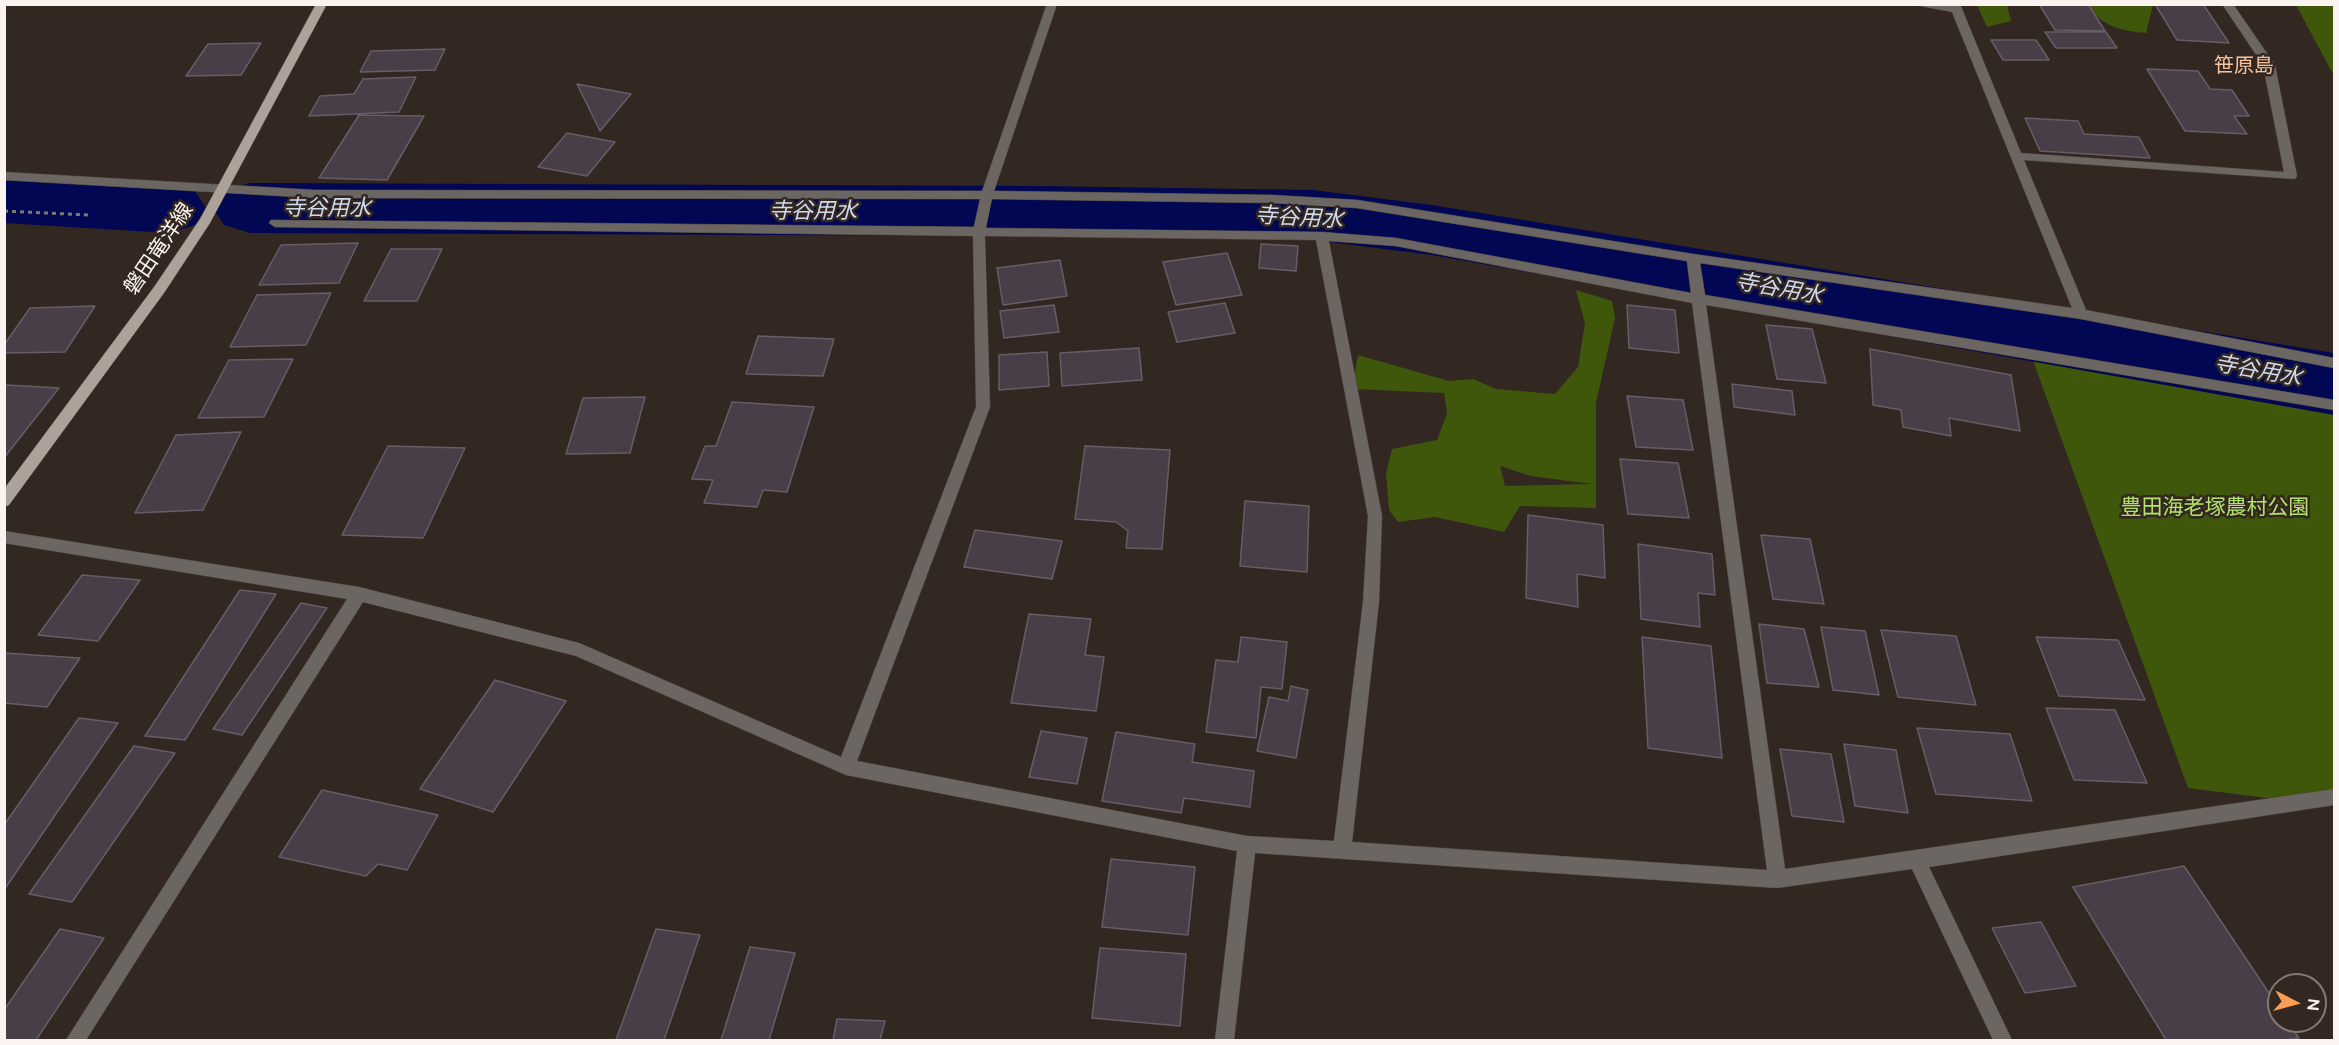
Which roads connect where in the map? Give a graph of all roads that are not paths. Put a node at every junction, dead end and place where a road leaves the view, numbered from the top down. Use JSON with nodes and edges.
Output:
{"nodes":[{"id":1,"x":322,"y":4,"type":"edge"},
{"id":2,"x":1052,"y":4,"type":"edge"},
{"id":3,"x":1915,"y":4,"type":"edge"},
{"id":4,"x":2227,"y":4,"type":"edge"},
{"id":5,"x":1954,"y":7,"type":"edge"},
{"id":6,"x":2016,"y":156,"type":"junction"},
{"id":7,"x":4,"y":177,"type":"edge"},
{"id":8,"x":222,"y":187,"type":"junction"},
{"id":9,"x":987,"y":195,"type":"junction"},
{"id":10,"x":275,"y":223,"type":"dead end"},
{"id":11,"x":979,"y":232,"type":"junction"},
{"id":12,"x":1322,"y":236,"type":"junction"},
{"id":13,"x":1693,"y":258,"type":"junction"},
{"id":14,"x":1698,"y":299,"type":"junction"},
{"id":15,"x":2081,"y":314,"type":"junction"},
{"id":16,"x":2334,"y":363,"type":"edge"},
{"id":17,"x":2334,"y":405,"type":"edge"},
{"id":18,"x":4,"y":501,"type":"edge"},
{"id":19,"x":4,"y":537,"type":"edge"},
{"id":20,"x":359,"y":594,"type":"junction"},
{"id":21,"x":846,"y":766,"type":"junction"},
{"id":22,"x":2334,"y":797,"type":"edge"},
{"id":23,"x":1247,"y":844,"type":"junction"},
{"id":24,"x":1342,"y":851,"type":"junction"},
{"id":25,"x":1917,"y":860,"type":"junction"},
{"id":26,"x":1777,"y":879,"type":"junction"},
{"id":27,"x":75,"y":1041,"type":"edge"},
{"id":28,"x":1224,"y":1041,"type":"edge"},
{"id":29,"x":2003,"y":1041,"type":"edge"}],
"edges":[{"from":1,"to":8,"type":"main road","name":"磐田竜洋線"},
{"from":2,"to":9,"type":"street"},
{"from":3,"to":5,"type":"street"},
{"from":4,"to":6,"type":"street"},
{"from":5,"to":6,"type":"street"},
{"from":6,"to":15,"type":"street"},
{"from":7,"to":8,"type":"street"},
{"from":8,"to":9,"type":"street"},
{"from":8,"to":18,"type":"main road","name":"磐田竜洋線"},
{"from":9,"to":11,"type":"street"},
{"from":9,"to":13,"type":"street"},
{"from":10,"to":11,"type":"street"},
{"from":11,"to":12,"type":"street"},
{"from":11,"to":21,"type":"street"},
{"from":12,"to":14,"type":"street"},
{"from":12,"to":24,"type":"street"},
{"from":13,"to":14,"type":"street"},
{"from":13,"to":15,"type":"street"},
{"from":14,"to":17,"type":"street"},
{"from":14,"to":26,"type":"street"},
{"from":15,"to":16,"type":"street"},
{"from":19,"to":20,"type":"street"},
{"from":20,"to":21,"type":"street"},
{"from":20,"to":27,"type":"street"},
{"from":21,"to":23,"type":"street"},
{"from":22,"to":25,"type":"street"},
{"from":23,"to":24,"type":"street"},
{"from":23,"to":28,"type":"street"},
{"from":24,"to":26,"type":"street"},
{"from":25,"to":26,"type":"street"},
{"from":25,"to":29,"type":"street"}]}
